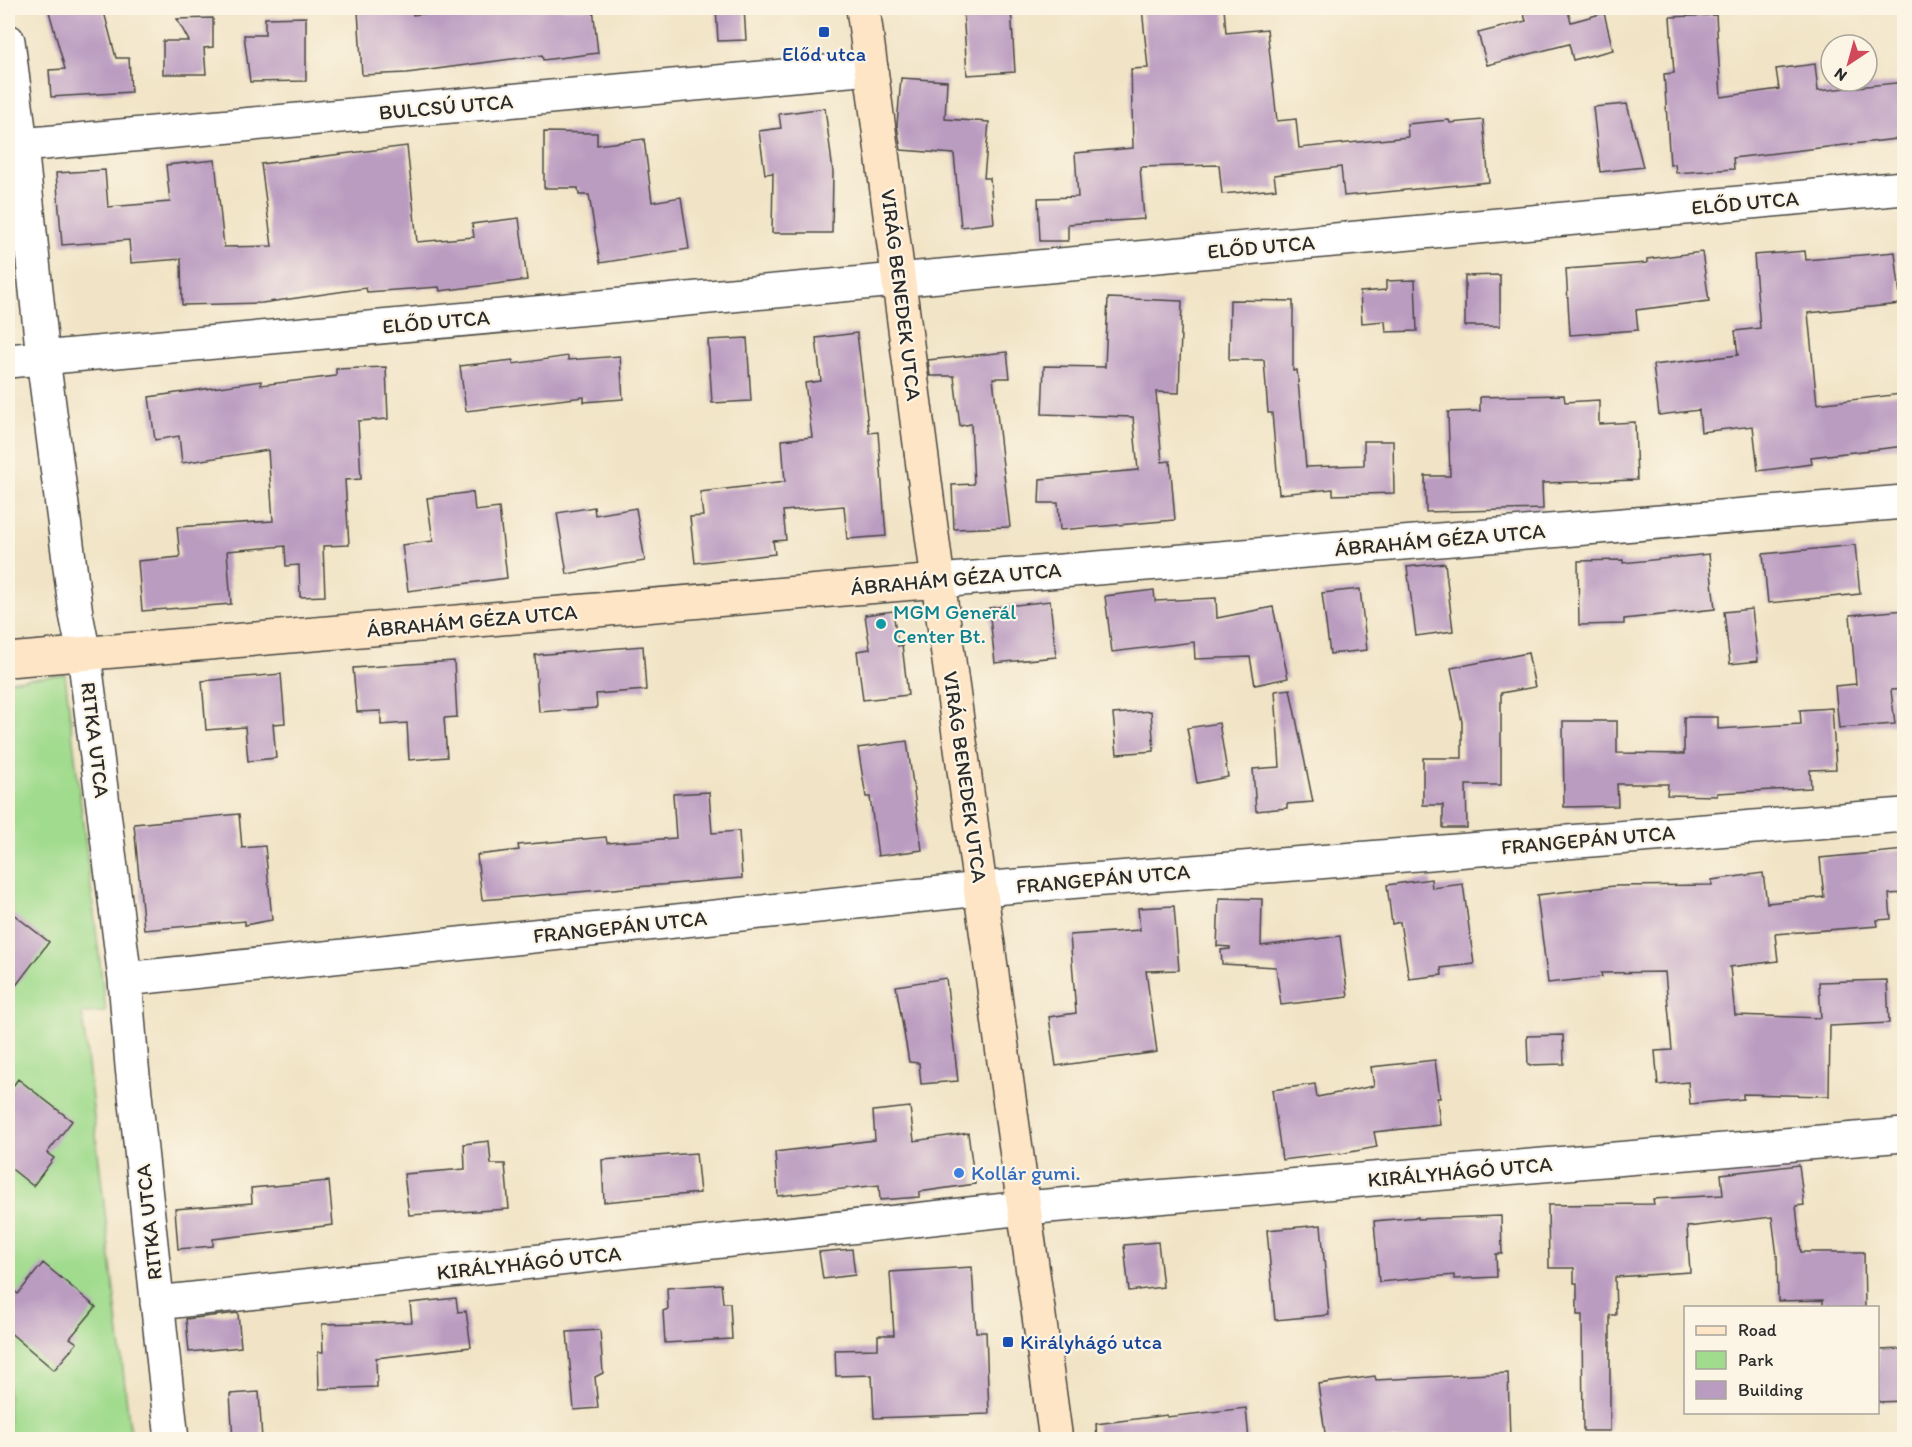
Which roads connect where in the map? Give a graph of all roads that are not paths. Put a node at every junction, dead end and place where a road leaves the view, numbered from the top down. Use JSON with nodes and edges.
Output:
{"nodes":[{"id":1,"x":863,"y":8,"type":"edge"},
{"id":2,"x":8,"y":41,"type":"edge"},
{"id":3,"x":871,"y":68,"type":"junction"},
{"id":4,"x":21,"y":145,"type":"junction"},
{"id":5,"x":1905,"y":188,"type":"edge"},
{"id":6,"x":899,"y":280,"type":"junction"},
{"id":7,"x":43,"y":358,"type":"junction"},
{"id":8,"x":8,"y":361,"type":"edge"},
{"id":9,"x":1905,"y":502,"type":"edge"},
{"id":10,"x":938,"y":580,"type":"junction"},
{"id":11,"x":84,"y":654,"type":"junction"},
{"id":12,"x":8,"y":660,"type":"edge"},
{"id":13,"x":1905,"y":815,"type":"edge"},
{"id":14,"x":980,"y":889,"type":"junction"},
{"id":15,"x":125,"y":979,"type":"junction"},
{"id":16,"x":1905,"y":1135,"type":"edge"},
{"id":17,"x":1024,"y":1208,"type":"junction"},
{"id":18,"x":157,"y":1303,"type":"junction"},
{"id":19,"x":172,"y":1440,"type":"edge"},
{"id":20,"x":1056,"y":1440,"type":"edge"}],
"edges":[{"from":1,"to":3,"type":"street","name":"VIRÁG BENEDEK UTCA"},
{"from":2,"to":4,"type":"street","name":"RITKA UTCA"},
{"from":3,"to":4,"type":"street","name":"BULCSÚ UTCA"},
{"from":3,"to":6,"type":"street","name":"VIRÁG BENEDEK UTCA"},
{"from":4,"to":7,"type":"street","name":"RITKA UTCA"},
{"from":5,"to":6,"type":"street","name":"ELŐD UTCA"},
{"from":6,"to":7,"type":"street","name":"ELŐD UTCA"},
{"from":6,"to":10,"type":"street","name":"VIRÁG BENEDEK UTCA"},
{"from":7,"to":8,"type":"street","name":"ELŐD UTCA"},
{"from":7,"to":11,"type":"street","name":"RITKA UTCA"},
{"from":9,"to":10,"type":"street","name":"ÁBRAHÁM GÉZA UTCA"},
{"from":10,"to":11,"type":"street","name":"ÁBRAHÁM GÉZA UTCA"},
{"from":10,"to":14,"type":"street","name":"VIRÁG BENEDEK UTCA"},
{"from":11,"to":12,"type":"street","name":"ÁBRAHÁM GÉZA UTCA"},
{"from":11,"to":15,"type":"street","name":"RITKA UTCA"},
{"from":13,"to":14,"type":"street","name":"FRANGEPÁN UTCA"},
{"from":14,"to":15,"type":"street","name":"FRANGEPÁN UTCA"},
{"from":14,"to":17,"type":"street","name":"VIRÁG BENEDEK UTCA"},
{"from":15,"to":18,"type":"street","name":"RITKA UTCA"},
{"from":16,"to":17,"type":"street","name":"KIRÁLYHÁGÓ UTCA"},
{"from":17,"to":18,"type":"street","name":"KIRÁLYHÁGÓ UTCA"},
{"from":17,"to":20,"type":"street","name":"VIRÁG BENEDEK UTCA"},
{"from":18,"to":19,"type":"street","name":"RITKA UTCA"}]}
